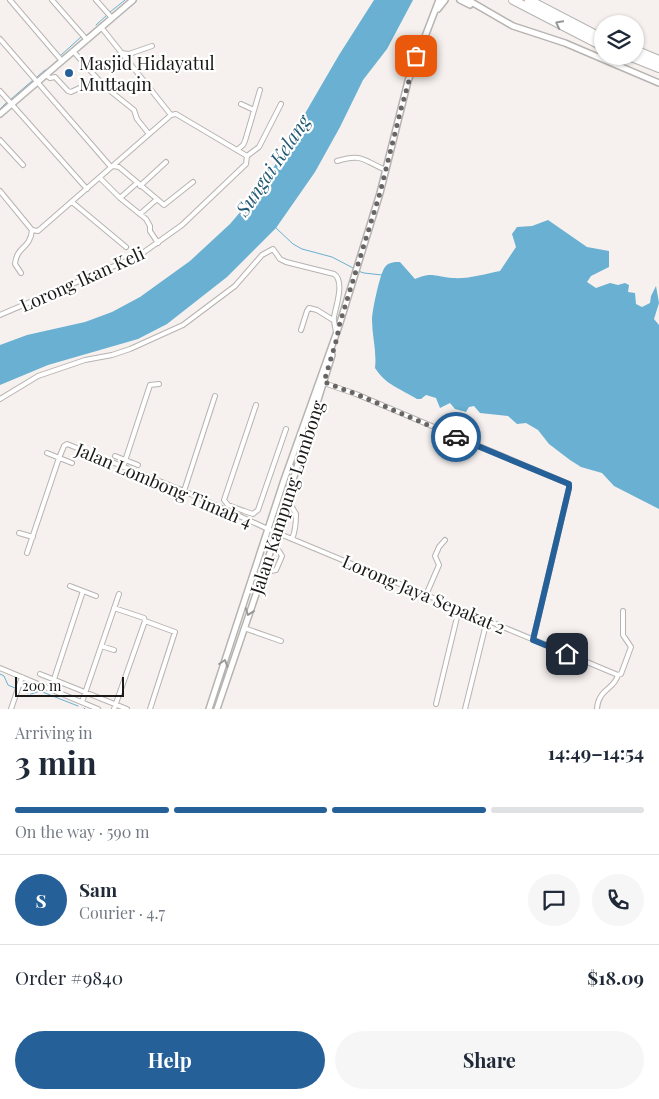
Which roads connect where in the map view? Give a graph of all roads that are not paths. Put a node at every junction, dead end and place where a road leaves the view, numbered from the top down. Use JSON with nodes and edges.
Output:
{"nodes":[{"id":1,"x":10,"y":0,"type":"edge"},
{"id":2,"x":52,"y":0,"type":"edge"},
{"id":3,"x":96,"y":0,"type":"edge"},
{"id":4,"x":133,"y":0,"type":"edge"},
{"id":5,"x":439,"y":0,"type":"edge"},
{"id":6,"x":445,"y":0,"type":"edge"},
{"id":7,"x":460,"y":0,"type":"edge"},
{"id":8,"x":468,"y":0,"type":"edge"},
{"id":9,"x":513,"y":0,"type":"edge"},
{"id":10,"x":529,"y":0,"type":"edge"},
{"id":11,"x":487,"y":12,"type":"junction"},
{"id":12,"x":435,"y":13,"type":"junction"},
{"id":13,"x":111,"y":17,"type":"junction"},
{"id":14,"x":101,"y":27,"type":"junction"},
{"id":15,"x":594,"y":34,"type":"edge"},
{"id":16,"x":0,"y":39,"type":"edge"},
{"id":17,"x":87,"y":40,"type":"junction"},
{"id":18,"x":594,"y":42,"type":"edge"},
{"id":19,"x":152,"y":46,"type":"dead end"},
{"id":20,"x":73,"y":51,"type":"junction"},
{"id":21,"x":121,"y":53,"type":"junction"},
{"id":22,"x":644,"y":54,"type":"edge"},
{"id":23,"x":659,"y":60,"type":"edge"},
{"id":24,"x":62,"y":61,"type":"junction"},
{"id":25,"x":644,"y":62,"type":"edge"},
{"id":26,"x":659,"y":68,"type":"edge"},
{"id":27,"x":46,"y":75,"type":"junction"},
{"id":28,"x":95,"y":77,"type":"junction"},
{"id":29,"x":37,"y":83,"type":"junction"},
{"id":30,"x":659,"y":83,"type":"edge"},
{"id":31,"x":260,"y":90,"type":"dead end"},
{"id":32,"x":0,"y":91,"type":"edge"},
{"id":33,"x":241,"y":104,"type":"dead end"},
{"id":34,"x":281,"y":104,"type":"dead end"},
{"id":35,"x":11,"y":105,"type":"junction"},
{"id":36,"x":254,"y":110,"type":"junction"},
{"id":37,"x":0,"y":114,"type":"edge"},
{"id":38,"x":171,"y":115,"type":"junction"},
{"id":39,"x":149,"y":134,"type":"junction"},
{"id":40,"x":0,"y":140,"type":"edge"},
{"id":41,"x":237,"y":150,"type":"junction"},
{"id":42,"x":247,"y":156,"type":"junction"},
{"id":43,"x":337,"y":161,"type":"dead end"},
{"id":44,"x":166,"y":162,"type":"dead end"},
{"id":45,"x":23,"y":165,"type":"dead end"},
{"id":46,"x":112,"y":167,"type":"junction"},
{"id":47,"x":386,"y":170,"type":"junction"},
{"id":48,"x":100,"y":178,"type":"junction"},
{"id":49,"x":193,"y":182,"type":"dead end"},
{"id":50,"x":138,"y":184,"type":"junction"},
{"id":51,"x":87,"y":189,"type":"junction"},
{"id":52,"x":0,"y":191,"type":"edge"},
{"id":53,"x":120,"y":198,"type":"junction"},
{"id":54,"x":156,"y":200,"type":"junction"},
{"id":55,"x":72,"y":202,"type":"junction"},
{"id":56,"x":140,"y":214,"type":"junction"},
{"id":57,"x":32,"y":230,"type":"junction"},
{"id":58,"x":158,"y":243,"type":"junction"},
{"id":59,"x":126,"y":247,"type":"dead end"},
{"id":60,"x":21,"y":273,"type":"dead end"},
{"id":61,"x":0,"y":315,"type":"edge"},
{"id":62,"x":333,"y":320,"type":"junction"},
{"id":63,"x":339,"y":326,"type":"junction"},
{"id":64,"x":301,"y":330,"type":"dead end"},
{"id":65,"x":336,"y":333,"type":"junction"},
{"id":66,"x":321,"y":382,"type":"junction"},
{"id":67,"x":159,"y":384,"type":"dead end"},
{"id":68,"x":215,"y":396,"type":"dead end"},
{"id":69,"x":0,"y":399,"type":"edge"},
{"id":70,"x":256,"y":405,"type":"dead end"},
{"id":71,"x":286,"y":429,"type":"dead end"},
{"id":72,"x":47,"y":453,"type":"dead end"},
{"id":73,"x":115,"y":456,"type":"dead end"},
{"id":74,"x":59,"y":458,"type":"junction"},
{"id":75,"x":125,"y":460,"type":"junction"},
{"id":76,"x":72,"y":463,"type":"dead end"},
{"id":77,"x":138,"y":465,"type":"dead end"},
{"id":78,"x":123,"y":467,"type":"junction"},
{"id":79,"x":184,"y":492,"type":"junction"},
{"id":80,"x":286,"y":504,"type":"junction"},
{"id":81,"x":244,"y":511,"type":"junction"},
{"id":82,"x":241,"y":518,"type":"junction"},
{"id":83,"x":268,"y":529,"type":"junction"},
{"id":84,"x":19,"y":533,"type":"dead end"},
{"id":85,"x":276,"y":533,"type":"junction"},
{"id":86,"x":32,"y":537,"type":"junction"},
{"id":87,"x":292,"y":539,"type":"junction"},
{"id":88,"x":445,"y":540,"type":"dead end"},
{"id":89,"x":272,"y":547,"type":"junction"},
{"id":90,"x":27,"y":553,"type":"dead end"},
{"id":91,"x":264,"y":569,"type":"junction"},
{"id":92,"x":70,"y":586,"type":"dead end"},
{"id":93,"x":82,"y":591,"type":"junction"},
{"id":94,"x":119,"y":594,"type":"dead end"},
{"id":95,"x":426,"y":595,"type":"junction"},
{"id":96,"x":96,"y":596,"type":"dead end"},
{"id":97,"x":114,"y":608,"type":"junction"},
{"id":98,"x":459,"y":609,"type":"junction"},
{"id":99,"x":623,"y":611,"type":"dead end"},
{"id":100,"x":487,"y":620,"type":"junction"},
{"id":101,"x":145,"y":621,"type":"junction"},
{"id":102,"x":244,"y":628,"type":"junction"},
{"id":103,"x":533,"y":640,"type":"junction"},
{"id":104,"x":281,"y":641,"type":"dead end"},
{"id":105,"x":101,"y":646,"type":"junction"},
{"id":106,"x":114,"y":650,"type":"dead end"},
{"id":107,"x":0,"y":668,"type":"edge"},
{"id":108,"x":40,"y":674,"type":"dead end"},
{"id":109,"x":618,"y":675,"type":"junction"},
{"id":110,"x":22,"y":677,"type":"junction"},
{"id":111,"x":54,"y":679,"type":"junction"},
{"id":112,"x":85,"y":692,"type":"junction"},
{"id":113,"x":82,"y":702,"type":"junction"},
{"id":114,"x":116,"y":704,"type":"junction"},
{"id":115,"x":436,"y":704,"type":"dead end"},
{"id":116,"x":11,"y":709,"type":"edge"},
{"id":117,"x":80,"y":709,"type":"edge"},
{"id":118,"x":98,"y":709,"type":"edge"},
{"id":119,"x":114,"y":709,"type":"edge"},
{"id":120,"x":128,"y":709,"type":"edge"},
{"id":121,"x":150,"y":709,"type":"edge"},
{"id":122,"x":209,"y":709,"type":"edge"},
{"id":123,"x":217,"y":709,"type":"edge"},
{"id":124,"x":465,"y":709,"type":"edge"},
{"id":125,"x":597,"y":709,"type":"edge"}],
"edges":[{"from":1,"to":24,"type":"street"},
{"from":2,"to":17,"type":"street"},
{"from":3,"to":13,"type":"street"},
{"from":4,"to":13,"type":"street"},
{"from":5,"to":12,"type":"street"},
{"from":6,"to":12,"type":"street"},
{"from":7,"to":11,"type":"street"},
{"from":8,"to":11,"type":"street"},
{"from":18,"to":9,"type":"highway","one_way":true},
{"from":10,"to":15,"type":"highway"},
{"from":11,"to":30,"type":"street"},
{"from":12,"to":47,"type":"street"},
{"from":13,"to":14,"type":"street"},
{"from":14,"to":17,"type":"street"},
{"from":14,"to":21,"type":"street"},
{"from":16,"to":29,"type":"street"},
{"from":17,"to":20,"type":"street"},
{"from":19,"to":21,"type":"street"},
{"from":20,"to":24,"type":"street"},
{"from":20,"to":28,"type":"street"},
{"from":21,"to":38,"type":"street"},
{"from":22,"to":23,"type":"highway"},
{"from":24,"to":27,"type":"street"},
{"from":25,"to":26,"type":"highway"},
{"from":27,"to":28,"type":"street"},
{"from":27,"to":29,"type":"street"},
{"from":28,"to":39,"type":"street"},
{"from":29,"to":35,"type":"street"},
{"from":29,"to":46,"type":"street"},
{"from":31,"to":36,"type":"street"},
{"from":32,"to":35,"type":"street"},
{"from":33,"to":36,"type":"street"},
{"from":34,"to":42,"type":"street","name":"Lorong Ikan Keli"},
{"from":35,"to":37,"type":"street"},
{"from":35,"to":51,"type":"street"},
{"from":36,"to":41,"type":"street"},
{"from":38,"to":39,"type":"street"},
{"from":38,"to":41,"type":"street"},
{"from":39,"to":46,"type":"street"},
{"from":40,"to":45,"type":"street"},
{"from":41,"to":42,"type":"street"},
{"from":42,"to":58,"type":"street","name":"Lorong Ikan Keli"},
{"from":43,"to":47,"type":"street"},
{"from":44,"to":50,"type":"street"},
{"from":46,"to":48,"type":"street"},
{"from":46,"to":50,"type":"street"},
{"from":47,"to":63,"type":"street"},
{"from":48,"to":51,"type":"street"},
{"from":48,"to":53,"type":"street"},
{"from":49,"to":54,"type":"street"},
{"from":50,"to":53,"type":"street"},
{"from":50,"to":54,"type":"street"},
{"from":51,"to":55,"type":"street"},
{"from":52,"to":57,"type":"street"},
{"from":53,"to":56,"type":"street"},
{"from":54,"to":56,"type":"street"},
{"from":55,"to":57,"type":"street"},
{"from":55,"to":59,"type":"street"},
{"from":56,"to":58,"type":"street"},
{"from":57,"to":60,"type":"street"},
{"from":58,"to":61,"type":"street","name":"Lorong Ikan Keli"},
{"from":62,"to":64,"type":"street"},
{"from":62,"to":65,"type":"street"},
{"from":62,"to":69,"type":"street"},
{"from":63,"to":65,"type":"street","name":"Jalan Kampung Lombong"},
{"from":63,"to":66,"type":"street","name":"Jalan Kampung Lombong"},
{"from":65,"to":66,"type":"street","name":"Jalan Kampung Lombong"},
{"from":66,"to":80,"type":"street","name":"Jalan Kampung Lombong"},
{"from":66,"to":83,"type":"street","name":"Jalan Kampung Lombong"},
{"from":66,"to":103,"type":"street"},
{"from":67,"to":75,"type":"street"},
{"from":68,"to":79,"type":"street"},
{"from":70,"to":81,"type":"street"},
{"from":71,"to":81,"type":"street"},
{"from":72,"to":74,"type":"street"},
{"from":73,"to":75,"type":"street"},
{"from":74,"to":76,"type":"street"},
{"from":74,"to":78,"type":"street","name":"Jalan Lombong Timah 4"},
{"from":74,"to":86,"type":"street"},
{"from":75,"to":77,"type":"street"},
{"from":75,"to":78,"type":"street"},
{"from":78,"to":79,"type":"street","name":"Jalan Lombong Timah 4"},
{"from":79,"to":82,"type":"street","name":"Jalan Lombong Timah 4"},
{"from":80,"to":85,"type":"street","name":"Jalan Kampung Lombong"},
{"from":80,"to":87,"type":"street"},
{"from":81,"to":82,"type":"street"},
{"from":82,"to":83,"type":"street","name":"Jalan Lombong Timah 4"},
{"from":83,"to":85,"type":"street","name":"Jalan Lombong Timah 4"},
{"from":122,"to":83,"type":"street","name":"Jalan Kampung Lombong","one_way":true},
{"from":84,"to":86,"type":"street"},
{"from":85,"to":87,"type":"street","name":"Lorong Jaya Sepakat 2"},
{"from":85,"to":89,"type":"street","name":"Jalan Kampung Lombong"},
{"from":86,"to":90,"type":"street"},
{"from":87,"to":95,"type":"street","name":"Lorong Jaya Sepakat 2"},
{"from":88,"to":95,"type":"street"},
{"from":89,"to":91,"type":"street","name":"Jalan Kampung Lombong"},
{"from":89,"to":91,"type":"street"},
{"from":91,"to":102,"type":"street","name":"Jalan Kampung Lombong","one_way":true},
{"from":92,"to":93,"type":"street"},
{"from":93,"to":96,"type":"street"},
{"from":93,"to":111,"type":"street"},
{"from":94,"to":97,"type":"street"},
{"from":95,"to":98,"type":"street","name":"Lorong Jaya Sepakat 2"},
{"from":97,"to":101,"type":"street"},
{"from":97,"to":105,"type":"street"},
{"from":98,"to":100,"type":"street","name":"Lorong Jaya Sepakat 2"},
{"from":98,"to":115,"type":"street"},
{"from":99,"to":109,"type":"street"},
{"from":100,"to":103,"type":"street","name":"Lorong Jaya Sepakat 2"},
{"from":100,"to":124,"type":"street"},
{"from":101,"to":114,"type":"street"},
{"from":101,"to":121,"type":"street"},
{"from":102,"to":104,"type":"street"},
{"from":102,"to":123,"type":"street","name":"Jalan Kampung Lombong"},
{"from":103,"to":109,"type":"street","name":"Lorong Jaya Sepakat 2"},
{"from":105,"to":106,"type":"street"},
{"from":105,"to":112,"type":"street"},
{"from":107,"to":110,"type":"street"},
{"from":108,"to":111,"type":"street"},
{"from":109,"to":125,"type":"street"},
{"from":110,"to":113,"type":"street"},
{"from":110,"to":116,"type":"street"},
{"from":111,"to":112,"type":"street"},
{"from":112,"to":113,"type":"street"},
{"from":112,"to":114,"type":"street"},
{"from":113,"to":117,"type":"street"},
{"from":113,"to":118,"type":"street"},
{"from":114,"to":119,"type":"street"},
{"from":114,"to":120,"type":"street"}]}
